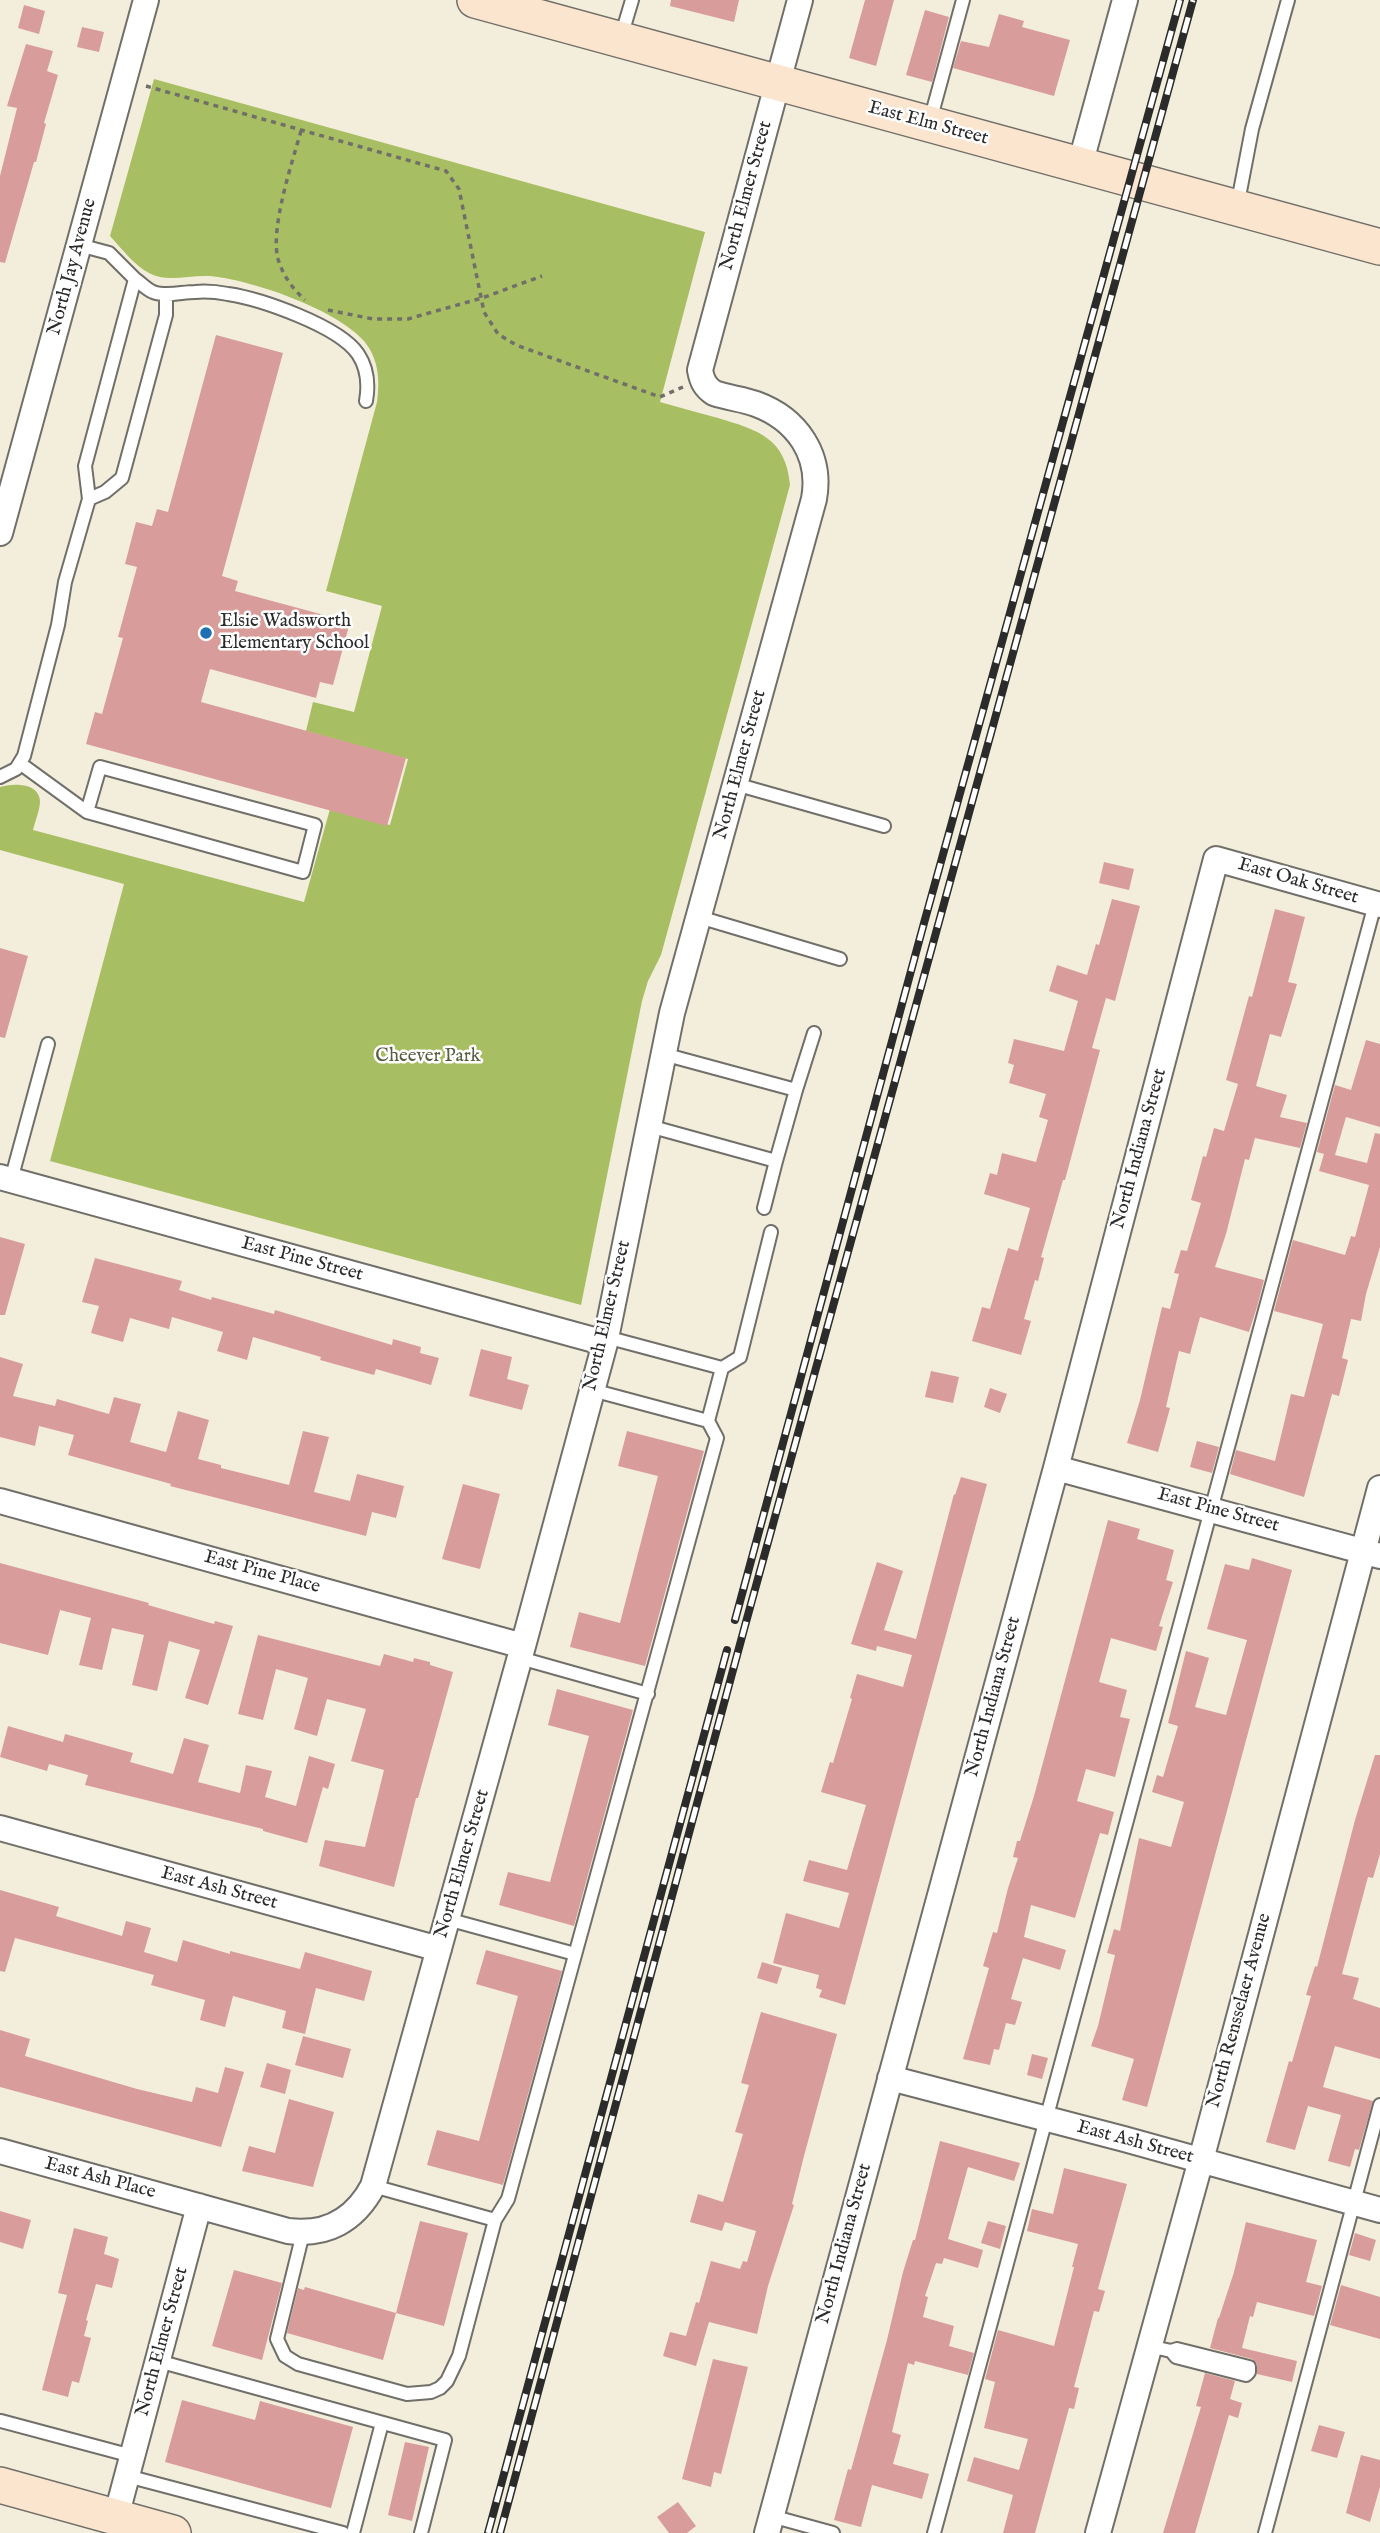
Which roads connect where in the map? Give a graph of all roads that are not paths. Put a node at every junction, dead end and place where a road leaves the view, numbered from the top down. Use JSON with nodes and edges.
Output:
{"nodes":[{"id":1,"x":146,"y":0,"type":"edge"},
{"id":2,"x":475,"y":0,"type":"edge"},
{"id":3,"x":632,"y":0,"type":"edge"},
{"id":4,"x":800,"y":0,"type":"edge"},
{"id":5,"x":963,"y":0,"type":"edge"},
{"id":6,"x":1125,"y":0,"type":"edge"},
{"id":7,"x":1288,"y":0,"type":"edge"},
{"id":8,"x":621,"y":40,"type":"junction"},
{"id":9,"x":778,"y":82,"type":"junction"},
{"id":10,"x":929,"y":124,"type":"junction"},
{"id":11,"x":1080,"y":165,"type":"junction"},
{"id":12,"x":1236,"y":208,"type":"junction"},
{"id":13,"x":79,"y":245,"type":"junction"},
{"id":14,"x":1380,"y":247,"type":"edge"},
{"id":15,"x":135,"y":279,"type":"junction"},
{"id":16,"x":166,"y":295,"type":"junction"},
{"id":17,"x":366,"y":401,"type":"dead end"},
{"id":18,"x":89,"y":499,"type":"junction"},
{"id":19,"x":1,"y":526,"type":"edge"},
{"id":20,"x":21,"y":764,"type":"junction"},
{"id":21,"x":0,"y":777,"type":"edge"},
{"id":22,"x":735,"y":784,"type":"junction"},
{"id":23,"x":87,"y":813,"type":"junction"},
{"id":24,"x":884,"y":826,"type":"dead end"},
{"id":25,"x":1216,"y":859,"type":"joint"},
{"id":26,"x":1377,"y":904,"type":"edge"},
{"id":27,"x":699,"y":917,"type":"junction"},
{"id":28,"x":840,"y":960,"type":"dead end"},
{"id":29,"x":814,"y":1033,"type":"dead end"},
{"id":30,"x":48,"y":1044,"type":"dead end"},
{"id":31,"x":663,"y":1054,"type":"junction"},
{"id":32,"x":796,"y":1090,"type":"junction"},
{"id":33,"x":649,"y":1126,"type":"junction"},
{"id":34,"x":776,"y":1161,"type":"junction"},
{"id":35,"x":5,"y":1178,"type":"edge"},
{"id":36,"x":764,"y":1208,"type":"dead end"},
{"id":37,"x":771,"y":1232,"type":"dead end"},
{"id":38,"x":605,"y":1340,"type":"junction"},
{"id":39,"x":722,"y":1368,"type":"junction"},
{"id":40,"x":592,"y":1390,"type":"junction"},
{"id":41,"x":708,"y":1421,"type":"junction"},
{"id":42,"x":1056,"y":1468,"type":"junction"},
{"id":43,"x":1380,"y":1488,"type":"edge"},
{"id":44,"x":0,"y":1501,"type":"edge"},
{"id":45,"x":1210,"y":1508,"type":"junction"},
{"id":46,"x":1372,"y":1553,"type":"edge"},
{"id":47,"x":522,"y":1652,"type":"junction"},
{"id":48,"x":648,"y":1694,"type":"junction"},
{"id":49,"x":0,"y":1828,"type":"edge"},
{"id":50,"x":447,"y":1919,"type":"junction"},
{"id":51,"x":439,"y":1949,"type":"junction"},
{"id":52,"x":575,"y":1954,"type":"junction"},
{"id":53,"x":890,"y":2078,"type":"junction"},
{"id":54,"x":1380,"y":2105,"type":"edge"},
{"id":55,"x":1044,"y":2119,"type":"junction"},
{"id":56,"x":0,"y":2151,"type":"edge"},
{"id":57,"x":1201,"y":2160,"type":"junction"},
{"id":58,"x":373,"y":2186,"type":"junction"},
{"id":59,"x":1354,"y":2203,"type":"junction"},
{"id":60,"x":199,"y":2206,"type":"junction"},
{"id":61,"x":1380,"y":2210,"type":"edge"},
{"id":62,"x":495,"y":2220,"type":"junction"},
{"id":63,"x":303,"y":2233,"type":"junction"},
{"id":64,"x":1160,"y":2349,"type":"junction"},
{"id":65,"x":158,"y":2361,"type":"junction"},
{"id":66,"x":1,"y":2421,"type":"edge"},
{"id":67,"x":382,"y":2423,"type":"junction"},
{"id":68,"x":130,"y":2466,"type":"junction"},
{"id":69,"x":0,"y":2485,"type":"edge"},
{"id":70,"x":116,"y":2517,"type":"junction"},
{"id":71,"x":769,"y":2525,"type":"edge"},
{"id":72,"x":173,"y":2533,"type":"edge"},
{"id":73,"x":343,"y":2533,"type":"edge"},
{"id":74,"x":353,"y":2533,"type":"edge"},
{"id":75,"x":421,"y":2533,"type":"edge"},
{"id":76,"x":833,"y":2533,"type":"edge"},
{"id":77,"x":934,"y":2533,"type":"edge"},
{"id":78,"x":1098,"y":2533,"type":"edge"},
{"id":79,"x":1265,"y":2533,"type":"edge"}],
"edges":[{"from":1,"to":13,"type":"street","name":"North Jay Avenue"},
{"from":2,"to":8,"type":"street","name":"East Elm Street"},
{"from":3,"to":8,"type":"lane"},
{"from":4,"to":9,"type":"street","name":"North Elmer Street"},
{"from":5,"to":10,"type":"lane"},
{"from":6,"to":11,"type":"street"},
{"from":7,"to":12,"type":"lane"},
{"from":8,"to":9,"type":"street","name":"East Elm Street"},
{"from":9,"to":10,"type":"street","name":"East Elm Street"},
{"from":9,"to":22,"type":"street","name":"North Elmer Street"},
{"from":10,"to":11,"type":"street","name":"East Elm Street"},
{"from":11,"to":12,"type":"street","name":"East Elm Street"},
{"from":12,"to":14,"type":"street","name":"East Elm Street"},
{"from":13,"to":15,"type":"lane"},
{"from":13,"to":19,"type":"street","name":"North Jay Avenue"},
{"from":15,"to":16,"type":"lane"},
{"from":15,"to":18,"type":"lane"},
{"from":16,"to":17,"type":"lane"},
{"from":16,"to":18,"type":"lane"},
{"from":18,"to":20,"type":"lane"},
{"from":20,"to":21,"type":"lane"},
{"from":20,"to":23,"type":"lane"},
{"from":22,"to":24,"type":"lane"},
{"from":22,"to":27,"type":"street","name":"North Elmer Street"},
{"from":23,"to":23,"type":"lane"},
{"from":25,"to":26,"type":"street","name":"East Oak Street"},
{"from":25,"to":42,"type":"street","name":"North Indiana Street"},
{"from":26,"to":45,"type":"lane"},
{"from":27,"to":28,"type":"lane"},
{"from":27,"to":31,"type":"street","name":"North Elmer Street"},
{"from":29,"to":32,"type":"lane"},
{"from":30,"to":35,"type":"lane"},
{"from":31,"to":32,"type":"lane"},
{"from":31,"to":33,"type":"street","name":"North Elmer Street"},
{"from":32,"to":34,"type":"lane"},
{"from":33,"to":34,"type":"lane"},
{"from":33,"to":38,"type":"street","name":"North Elmer Street"},
{"from":34,"to":36,"type":"lane"},
{"from":35,"to":38,"type":"street","name":"East Pine Street"},
{"from":37,"to":39,"type":"lane"},
{"from":38,"to":39,"type":"lane"},
{"from":38,"to":40,"type":"street","name":"North Elmer Street"},
{"from":39,"to":41,"type":"lane"},
{"from":40,"to":41,"type":"lane"},
{"from":40,"to":47,"type":"street","name":"North Elmer Street"},
{"from":41,"to":48,"type":"lane"},
{"from":42,"to":45,"type":"street","name":"East Pine Street"},
{"from":42,"to":53,"type":"street","name":"North Indiana Street"},
{"from":43,"to":46,"type":"street","name":"North Rensselaer Avenue"},
{"from":44,"to":47,"type":"street","name":"East Pine Place"},
{"from":45,"to":46,"type":"street","name":"East Pine Street"},
{"from":45,"to":55,"type":"lane"},
{"from":46,"to":57,"type":"street","name":"North Rensselaer Avenue"},
{"from":47,"to":48,"type":"lane"},
{"from":47,"to":50,"type":"street","name":"North Elmer Street"},
{"from":48,"to":52,"type":"lane"},
{"from":49,"to":51,"type":"street","name":"East Ash Street"},
{"from":50,"to":51,"type":"street","name":"North Elmer Street"},
{"from":50,"to":52,"type":"lane"},
{"from":51,"to":58,"type":"street","name":"North Elmer Street"},
{"from":52,"to":62,"type":"lane"},
{"from":53,"to":55,"type":"street","name":"East Ash Street"},
{"from":53,"to":71,"type":"street","name":"North Indiana Street"},
{"from":54,"to":59,"type":"lane"},
{"from":55,"to":57,"type":"street","name":"East Ash Street"},
{"from":55,"to":77,"type":"lane"},
{"from":56,"to":60,"type":"street","name":"East Ash Place"},
{"from":57,"to":59,"type":"street","name":"East Ash Street"},
{"from":57,"to":64,"type":"street","name":"North Rensselaer Avenue"},
{"from":58,"to":62,"type":"lane"},
{"from":58,"to":63,"type":"street","name":"North Elmer Street"},
{"from":59,"to":61,"type":"street","name":"East Ash Street"},
{"from":59,"to":79,"type":"lane"},
{"from":60,"to":63,"type":"street","name":"North Elmer Street"},
{"from":60,"to":65,"type":"street","name":"North Elmer Street"},
{"from":62,"to":63,"type":"lane"},
{"from":64,"to":64,"type":"lane"},
{"from":64,"to":78,"type":"street","name":"North Rensselaer Avenue"},
{"from":65,"to":67,"type":"lane"},
{"from":65,"to":68,"type":"street","name":"North Elmer Street"},
{"from":66,"to":68,"type":"lane"},
{"from":67,"to":74,"type":"lane"},
{"from":67,"to":75,"type":"lane"},
{"from":68,"to":70,"type":"street","name":"North Elmer Street"},
{"from":68,"to":73,"type":"lane"},
{"from":69,"to":70,"type":"street"},
{"from":70,"to":72,"type":"street"},
{"from":71,"to":76,"type":"lane"}]}
